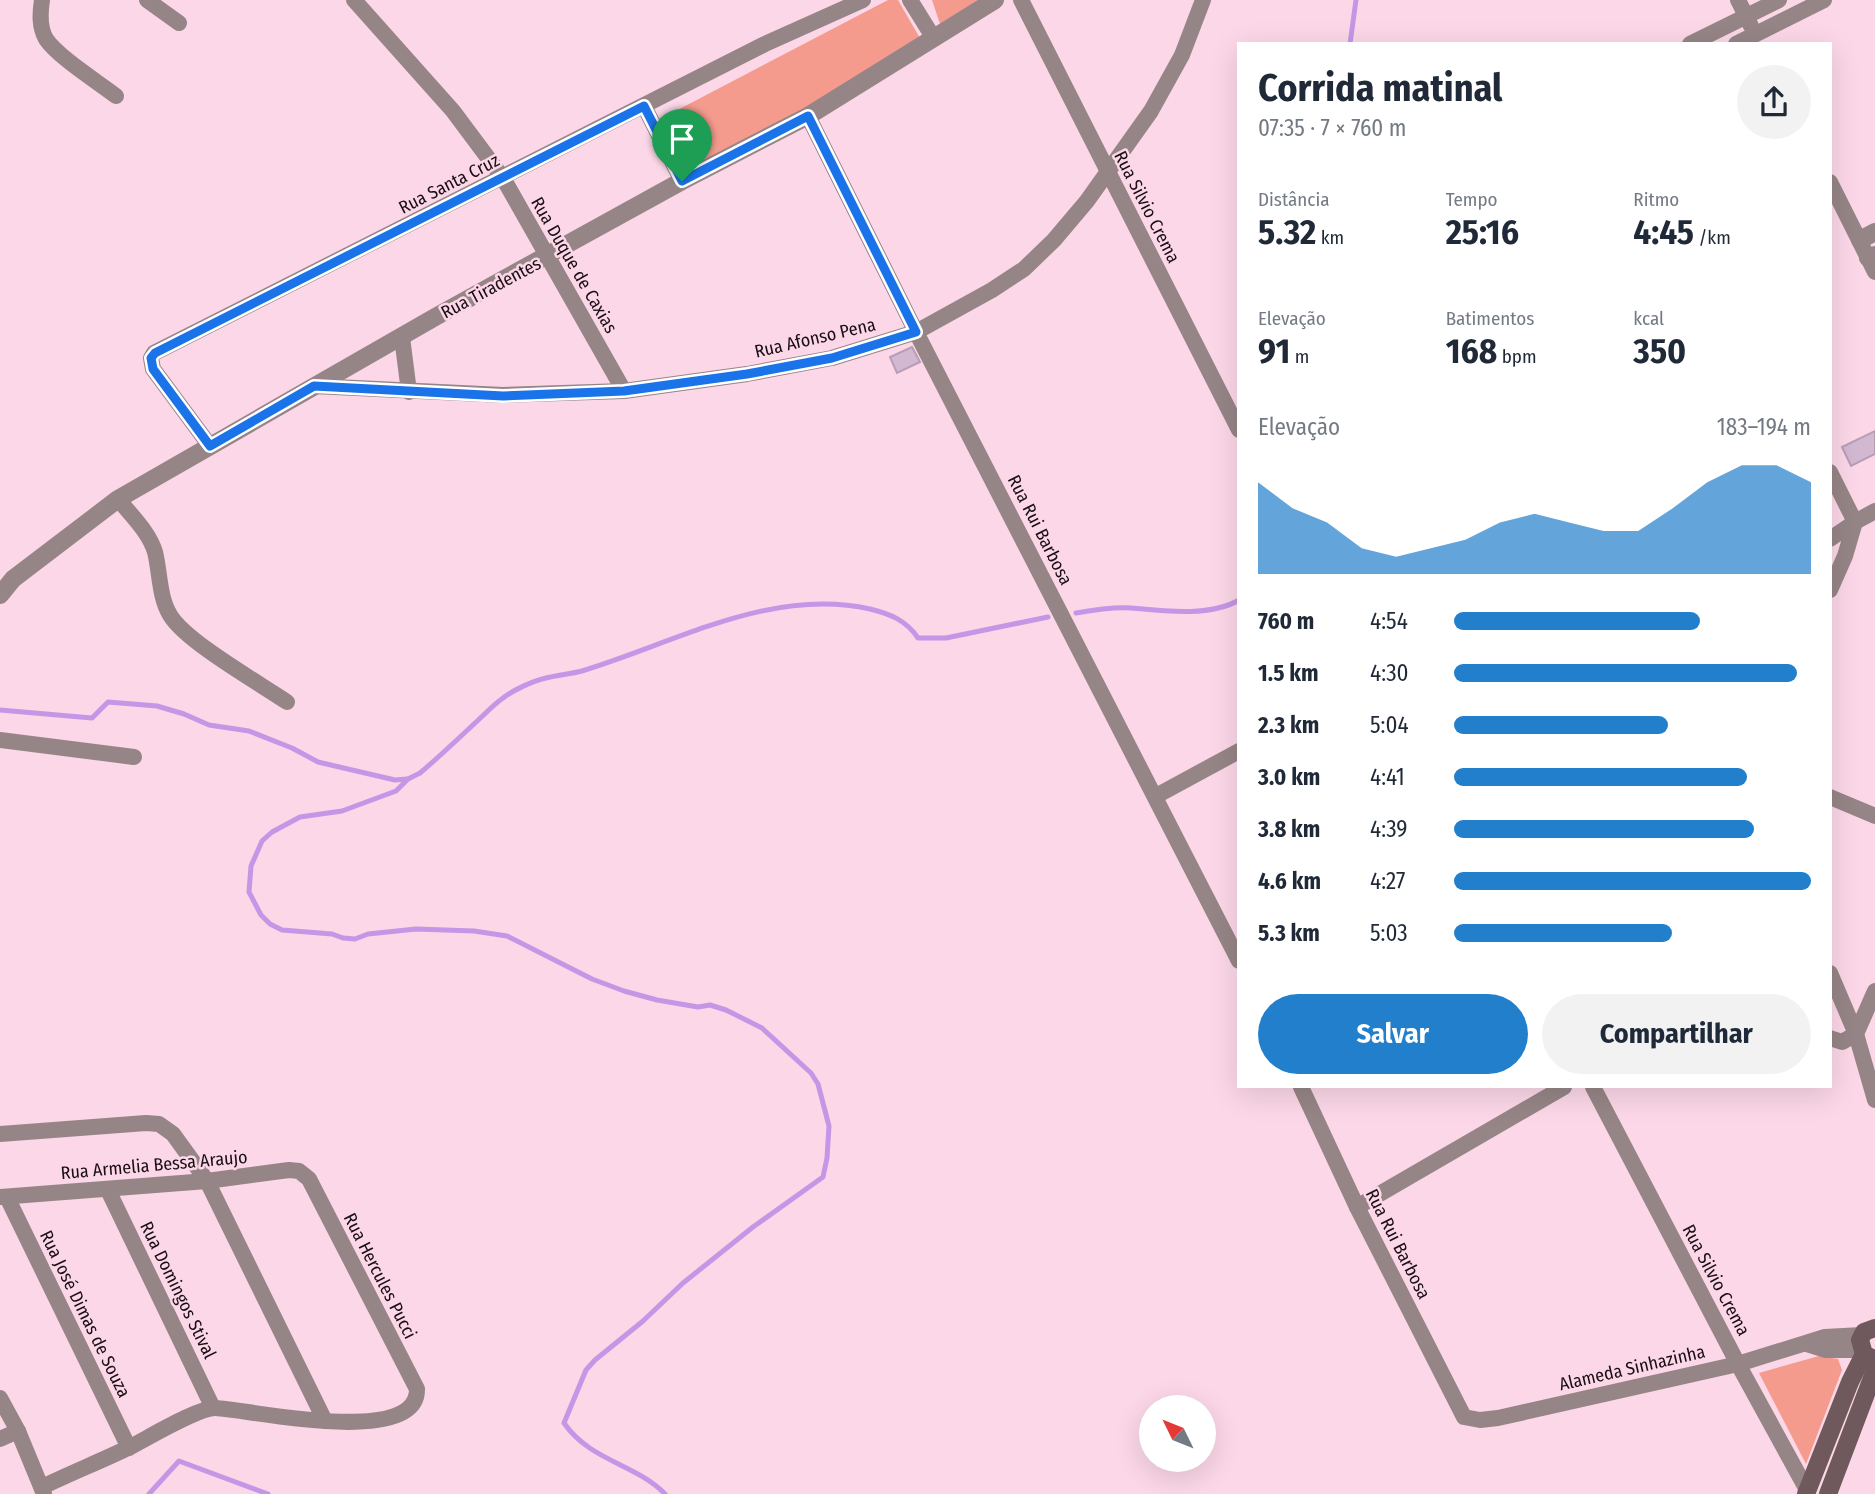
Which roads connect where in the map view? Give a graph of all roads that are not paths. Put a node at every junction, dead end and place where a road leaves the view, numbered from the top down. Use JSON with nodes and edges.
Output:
{"nodes":[{"id":1,"x":42,"y":0,"type":"edge"},
{"id":2,"x":147,"y":0,"type":"edge"},
{"id":3,"x":354,"y":0,"type":"edge"},
{"id":4,"x":863,"y":0,"type":"edge"},
{"id":5,"x":910,"y":0,"type":"edge"},
{"id":6,"x":995,"y":0,"type":"edge"},
{"id":7,"x":1021,"y":0,"type":"edge"},
{"id":8,"x":1203,"y":0,"type":"edge"},
{"id":9,"x":1738,"y":0,"type":"edge"},
{"id":10,"x":1779,"y":0,"type":"edge"},
{"id":11,"x":1824,"y":0,"type":"edge"},
{"id":12,"x":365,"y":7,"type":"edge"},
{"id":13,"x":1746,"y":16,"type":"junction"},
{"id":14,"x":179,"y":23,"type":"dead end"},
{"id":15,"x":933,"y":37,"type":"junction"},
{"id":16,"x":1757,"y":39,"type":"edge"},
{"id":17,"x":1694,"y":42,"type":"edge"},
{"id":18,"x":116,"y":96,"type":"dead end"},
{"id":19,"x":644,"y":106,"type":"junction"},
{"id":20,"x":808,"y":116,"type":"junction"},
{"id":21,"x":1107,"y":170,"type":"junction"},
{"id":22,"x":503,"y":178,"type":"junction"},
{"id":23,"x":682,"y":181,"type":"junction"},
{"id":24,"x":1832,"y":185,"type":"edge"},
{"id":25,"x":1868,"y":236,"type":"edge"},
{"id":26,"x":546,"y":257,"type":"junction"},
{"id":27,"x":1873,"y":262,"type":"edge"},
{"id":28,"x":916,"y":332,"type":"junction"},
{"id":29,"x":402,"y":337,"type":"junction"},
{"id":30,"x":314,"y":386,"type":"junction"},
{"id":31,"x":624,"y":391,"type":"junction"},
{"id":32,"x":409,"y":392,"type":"junction"},
{"id":33,"x":1237,"y":426,"type":"edge"},
{"id":34,"x":210,"y":446,"type":"junction"},
{"id":35,"x":1832,"y":476,"type":"edge"},
{"id":36,"x":118,"y":499,"type":"junction"},
{"id":37,"x":1875,"y":511,"type":"edge"},
{"id":38,"x":1855,"y":522,"type":"junction"},
{"id":39,"x":1832,"y":538,"type":"edge"},
{"id":40,"x":1832,"y":585,"type":"edge"},
{"id":41,"x":0,"y":595,"type":"edge"},
{"id":42,"x":287,"y":702,"type":"dead end"},
{"id":43,"x":0,"y":740,"type":"edge"},
{"id":44,"x":1237,"y":752,"type":"edge"},
{"id":45,"x":134,"y":757,"type":"dead end"},
{"id":46,"x":1156,"y":796,"type":"junction"},
{"id":47,"x":1832,"y":798,"type":"edge"},
{"id":48,"x":1875,"y":816,"type":"edge"},
{"id":49,"x":1232,"y":930,"type":"edge"},
{"id":50,"x":1237,"y":952,"type":"edge"},
{"id":51,"x":1832,"y":978,"type":"edge"},
{"id":52,"x":1875,"y":991,"type":"edge"},
{"id":53,"x":1856,"y":1034,"type":"junction"},
{"id":54,"x":1832,"y":1039,"type":"edge"},
{"id":55,"x":1301,"y":1088,"type":"edge"},
{"id":56,"x":1562,"y":1088,"type":"edge"},
{"id":57,"x":1594,"y":1088,"type":"edge"},
{"id":58,"x":1875,"y":1100,"type":"edge"},
{"id":59,"x":0,"y":1134,"type":"edge"},
{"id":60,"x":309,"y":1180,"type":"joint"},
{"id":61,"x":208,"y":1181,"type":"junction"},
{"id":62,"x":108,"y":1190,"type":"junction"},
{"id":63,"x":4,"y":1197,"type":"edge"},
{"id":64,"x":1357,"y":1208,"type":"junction"},
{"id":65,"x":1869,"y":1339,"type":"edge"},
{"id":66,"x":1738,"y":1364,"type":"junction"},
{"id":67,"x":1875,"y":1370,"type":"edge"},
{"id":68,"x":0,"y":1398,"type":"edge"},
{"id":69,"x":213,"y":1408,"type":"junction"},
{"id":70,"x":1464,"y":1417,"type":"joint"},
{"id":71,"x":325,"y":1421,"type":"junction"},
{"id":72,"x":18,"y":1431,"type":"junction"},
{"id":73,"x":0,"y":1440,"type":"edge"},
{"id":74,"x":128,"y":1447,"type":"junction"},
{"id":75,"x":43,"y":1490,"type":"edge"},
{"id":76,"x":1807,"y":1492,"type":"edge"},
{"id":77,"x":1828,"y":1494,"type":"edge"}],
"edges":[{"from":1,"to":18,"type":"street"},
{"from":2,"to":14,"type":"street"},
{"from":3,"to":12,"type":"street","name":"Rua Duque de Caxias"},
{"from":4,"to":19,"type":"street","name":"Rua Santa Cruz"},
{"from":5,"to":15,"type":"street"},
{"from":6,"to":15,"type":"street","name":"Rua Tiradentes"},
{"from":7,"to":21,"type":"street","name":"Rua Silvio Crema"},
{"from":8,"to":21,"type":"street","name":"Rua Afonso Pena"},
{"from":9,"to":13,"type":"street"},
{"from":10,"to":13,"type":"street"},
{"from":11,"to":16,"type":"street"},
{"from":12,"to":22,"type":"street","name":"Rua Duque de Caxias"},
{"from":13,"to":16,"type":"street"},
{"from":13,"to":17,"type":"street"},
{"from":15,"to":20,"type":"street","name":"Rua Tiradentes"},
{"from":19,"to":22,"type":"street","name":"Rua Santa Cruz"},
{"from":19,"to":23,"type":"street"},
{"from":20,"to":23,"type":"street","name":"Rua Tiradentes"},
{"from":20,"to":28,"type":"street","name":"Rua Rui Barbosa"},
{"from":21,"to":28,"type":"street","name":"Rua Afonso Pena"},
{"from":21,"to":33,"type":"street","name":"Rua Silvio Crema"},
{"from":22,"to":26,"type":"street","name":"Rua Duque de Caxias"},
{"from":22,"to":34,"type":"street","name":"Rua Santa Cruz"},
{"from":23,"to":26,"type":"street","name":"Rua Tiradentes"},
{"from":24,"to":25,"type":"street"},
{"from":25,"to":27,"type":"street"},
{"from":26,"to":29,"type":"street","name":"Rua Tiradentes"},
{"from":26,"to":31,"type":"street","name":"Rua Duque de Caxias"},
{"from":28,"to":31,"type":"street","name":"Rua Afonso Pena"},
{"from":28,"to":46,"type":"street","name":"Rua Rui Barbosa"},
{"from":29,"to":30,"type":"street","name":"Rua Tiradentes"},
{"from":29,"to":32,"type":"street"},
{"from":30,"to":32,"type":"street","name":"Rua Afonso Pena"},
{"from":30,"to":34,"type":"street","name":"Rua Tiradentes"},
{"from":31,"to":32,"type":"street","name":"Rua Afonso Pena"},
{"from":34,"to":36,"type":"street","name":"Rua Tiradentes"},
{"from":35,"to":38,"type":"street"},
{"from":36,"to":41,"type":"street","name":"Rua Tiradentes"},
{"from":36,"to":42,"type":"street"},
{"from":37,"to":38,"type":"street"},
{"from":38,"to":39,"type":"street"},
{"from":38,"to":40,"type":"street"},
{"from":43,"to":45,"type":"street"},
{"from":44,"to":46,"type":"street"},
{"from":46,"to":49,"type":"street","name":"Rua Rui Barbosa"},
{"from":47,"to":48,"type":"street"},
{"from":49,"to":50,"type":"street","name":"Rua Rui Barbosa"},
{"from":51,"to":53,"type":"street"},
{"from":52,"to":53,"type":"street"},
{"from":53,"to":54,"type":"street"},
{"from":53,"to":58,"type":"street"},
{"from":55,"to":64,"type":"street","name":"Rua Rui Barbosa"},
{"from":56,"to":64,"type":"street"},
{"from":57,"to":66,"type":"street","name":"Rua Silvio Crema"},
{"from":59,"to":61,"type":"street"},
{"from":60,"to":61,"type":"street","name":"Rua Armelia Bessa Araujo"},
{"from":60,"to":71,"type":"street","name":"Rua Hercules Pucci"},
{"from":61,"to":62,"type":"street","name":"Rua Armelia Bessa Araujo"},
{"from":61,"to":71,"type":"street"},
{"from":62,"to":63,"type":"street","name":"Rua Armelia Bessa Araujo"},
{"from":62,"to":69,"type":"street","name":"Rua Domingos Stival"},
{"from":63,"to":74,"type":"street","name":"Rua José Dimas de Souza"},
{"from":64,"to":70,"type":"street","name":"Rua Rui Barbosa"},
{"from":65,"to":66,"type":"street","name":"Alameda Sinhazinha"},
{"from":65,"to":76,"type":"main road"},
{"from":66,"to":70,"type":"street","name":"Alameda Sinhazinha"},
{"from":66,"to":76,"type":"street","name":"Rua Silvio Crema"},
{"from":67,"to":77,"type":"main road"},
{"from":68,"to":72,"type":"street"},
{"from":69,"to":71,"type":"street"},
{"from":69,"to":74,"type":"street"},
{"from":72,"to":73,"type":"street"},
{"from":72,"to":75,"type":"street"},
{"from":74,"to":75,"type":"street"}]}
